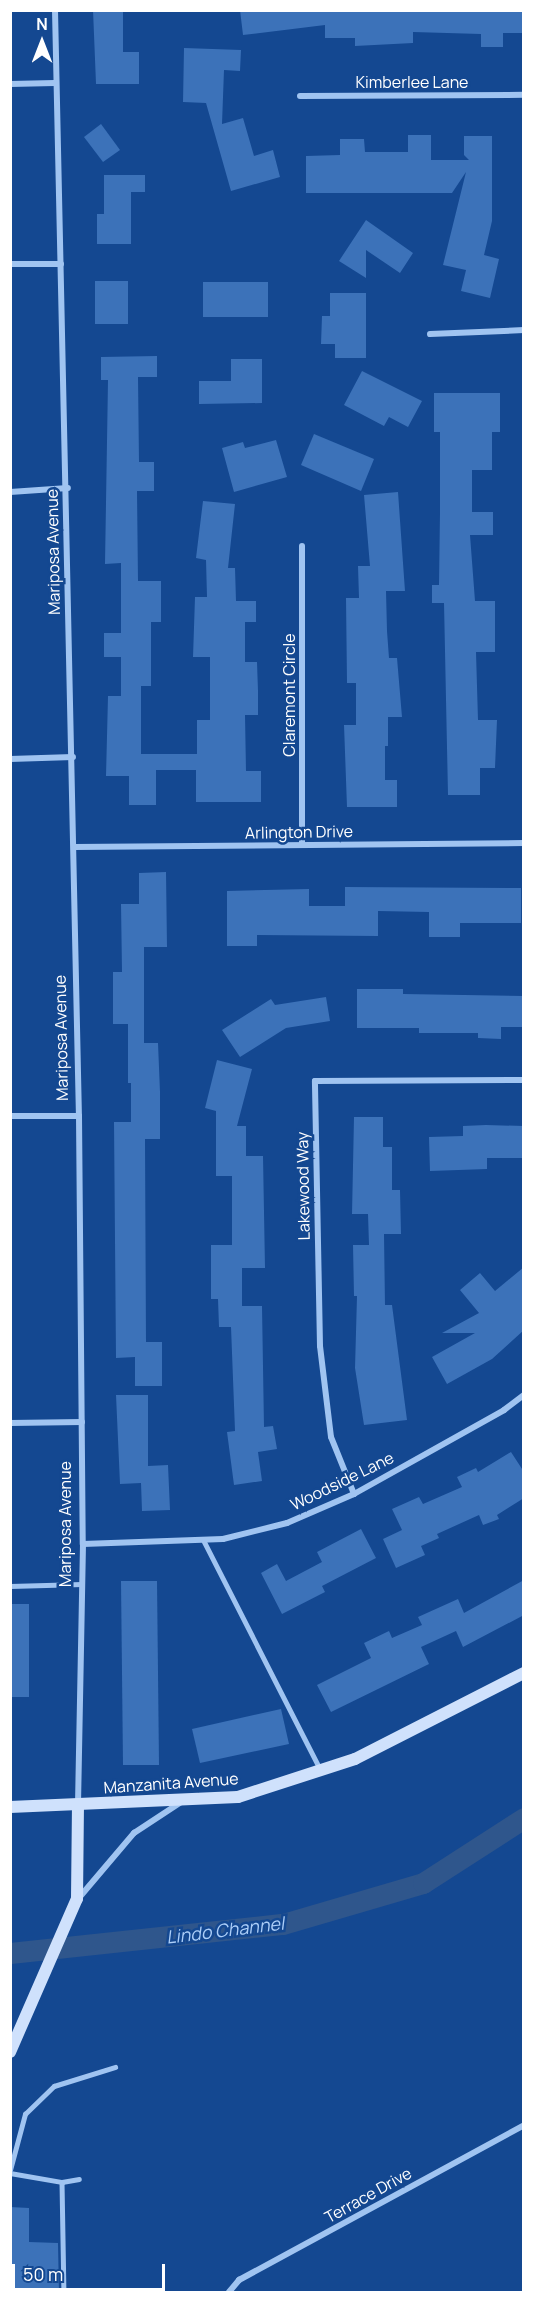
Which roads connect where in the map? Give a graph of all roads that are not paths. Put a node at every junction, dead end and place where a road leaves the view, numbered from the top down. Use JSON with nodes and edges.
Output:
{"nodes":[{"id":1,"x":55,"y":10,"type":"edge"},
{"id":2,"x":55,"y":83,"type":"junction"},
{"id":3,"x":10,"y":84,"type":"edge"},
{"id":4,"x":524,"y":95,"type":"edge"},
{"id":5,"x":300,"y":96,"type":"dead end"},
{"id":6,"x":10,"y":264,"type":"edge"},
{"id":7,"x":61,"y":264,"type":"junction"},
{"id":8,"x":524,"y":330,"type":"edge"},
{"id":9,"x":430,"y":334,"type":"dead end"},
{"id":10,"x":68,"y":488,"type":"junction"},
{"id":11,"x":10,"y":492,"type":"edge"},
{"id":12,"x":302,"y":546,"type":"dead end"},
{"id":13,"x":73,"y":757,"type":"junction"},
{"id":14,"x":10,"y":759,"type":"edge"},
{"id":15,"x":524,"y":843,"type":"edge"},
{"id":16,"x":302,"y":845,"type":"junction"},
{"id":17,"x":74,"y":847,"type":"junction"},
{"id":18,"x":524,"y":1080,"type":"edge"},
{"id":19,"x":10,"y":1116,"type":"edge"},
{"id":20,"x":80,"y":1116,"type":"junction"},
{"id":21,"x":524,"y":1395,"type":"edge"},
{"id":22,"x":81,"y":1422,"type":"junction"},
{"id":23,"x":10,"y":1423,"type":"edge"},
{"id":24,"x":354,"y":1494,"type":"junction"},
{"id":25,"x":204,"y":1541,"type":"junction"},
{"id":26,"x":82,"y":1544,"type":"junction"},
{"id":27,"x":82,"y":1584,"type":"junction"},
{"id":28,"x":10,"y":1586,"type":"edge"},
{"id":29,"x":524,"y":1673,"type":"edge"},
{"id":30,"x":321,"y":1772,"type":"junction"},
{"id":31,"x":183,"y":1801,"type":"junction"},
{"id":32,"x":78,"y":1806,"type":"junction"},
{"id":33,"x":10,"y":1807,"type":"edge"},
{"id":34,"x":77,"y":1899,"type":"junction"},
{"id":35,"x":10,"y":2052,"type":"edge"},
{"id":36,"x":115,"y":2067,"type":"dead end"},
{"id":37,"x":524,"y":2125,"type":"edge"},
{"id":38,"x":10,"y":2171,"type":"edge"},
{"id":39,"x":79,"y":2179,"type":"dead end"},
{"id":40,"x":62,"y":2182,"type":"junction"},
{"id":41,"x":64,"y":2292,"type":"edge"},
{"id":42,"x":229,"y":2292,"type":"edge"}],
"edges":[{"from":1,"to":2,"type":"street","name":"Mariposa Avenue"},
{"from":2,"to":3,"type":"street"},
{"from":2,"to":7,"type":"street","name":"Mariposa Avenue"},
{"from":4,"to":5,"type":"street","name":"Kimberlee Lane"},
{"from":6,"to":7,"type":"street"},
{"from":7,"to":10,"type":"street","name":"Mariposa Avenue"},
{"from":8,"to":9,"type":"street"},
{"from":10,"to":11,"type":"street"},
{"from":10,"to":13,"type":"street","name":"Mariposa Avenue"},
{"from":12,"to":16,"type":"street","name":"Claremont Circle"},
{"from":13,"to":14,"type":"street"},
{"from":13,"to":17,"type":"street","name":"Mariposa Avenue"},
{"from":15,"to":16,"type":"street","name":"Arlington Drive"},
{"from":16,"to":17,"type":"street","name":"Arlington Drive"},
{"from":17,"to":20,"type":"street","name":"Mariposa Avenue"},
{"from":18,"to":24,"type":"street","name":"Lakewood Way"},
{"from":19,"to":20,"type":"street"},
{"from":20,"to":22,"type":"street","name":"Mariposa Avenue"},
{"from":21,"to":24,"type":"street","name":"Woodside Lane"},
{"from":22,"to":23,"type":"street"},
{"from":22,"to":26,"type":"street","name":"Mariposa Avenue"},
{"from":24,"to":25,"type":"street","name":"Woodside Lane"},
{"from":25,"to":26,"type":"street","name":"Woodside Lane"},
{"from":25,"to":30,"type":"lane"},
{"from":26,"to":27,"type":"street","name":"Mariposa Avenue"},
{"from":27,"to":28,"type":"lane"},
{"from":27,"to":32,"type":"street","name":"Mariposa Avenue"},
{"from":29,"to":30,"type":"street","name":"Manzanita Avenue"},
{"from":30,"to":31,"type":"street","name":"Manzanita Avenue"},
{"from":31,"to":32,"type":"street","name":"Manzanita Avenue"},
{"from":31,"to":34,"type":"street"},
{"from":32,"to":33,"type":"street","name":"Manzanita Avenue"},
{"from":32,"to":34,"type":"street","name":"Mariposa Avenue"},
{"from":34,"to":35,"type":"street","name":"Mariposa Avenue"},
{"from":36,"to":38,"type":"lane"},
{"from":37,"to":42,"type":"street","name":"Terrace Drive"},
{"from":38,"to":40,"type":"lane"},
{"from":39,"to":40,"type":"lane"},
{"from":40,"to":41,"type":"lane"}]}
